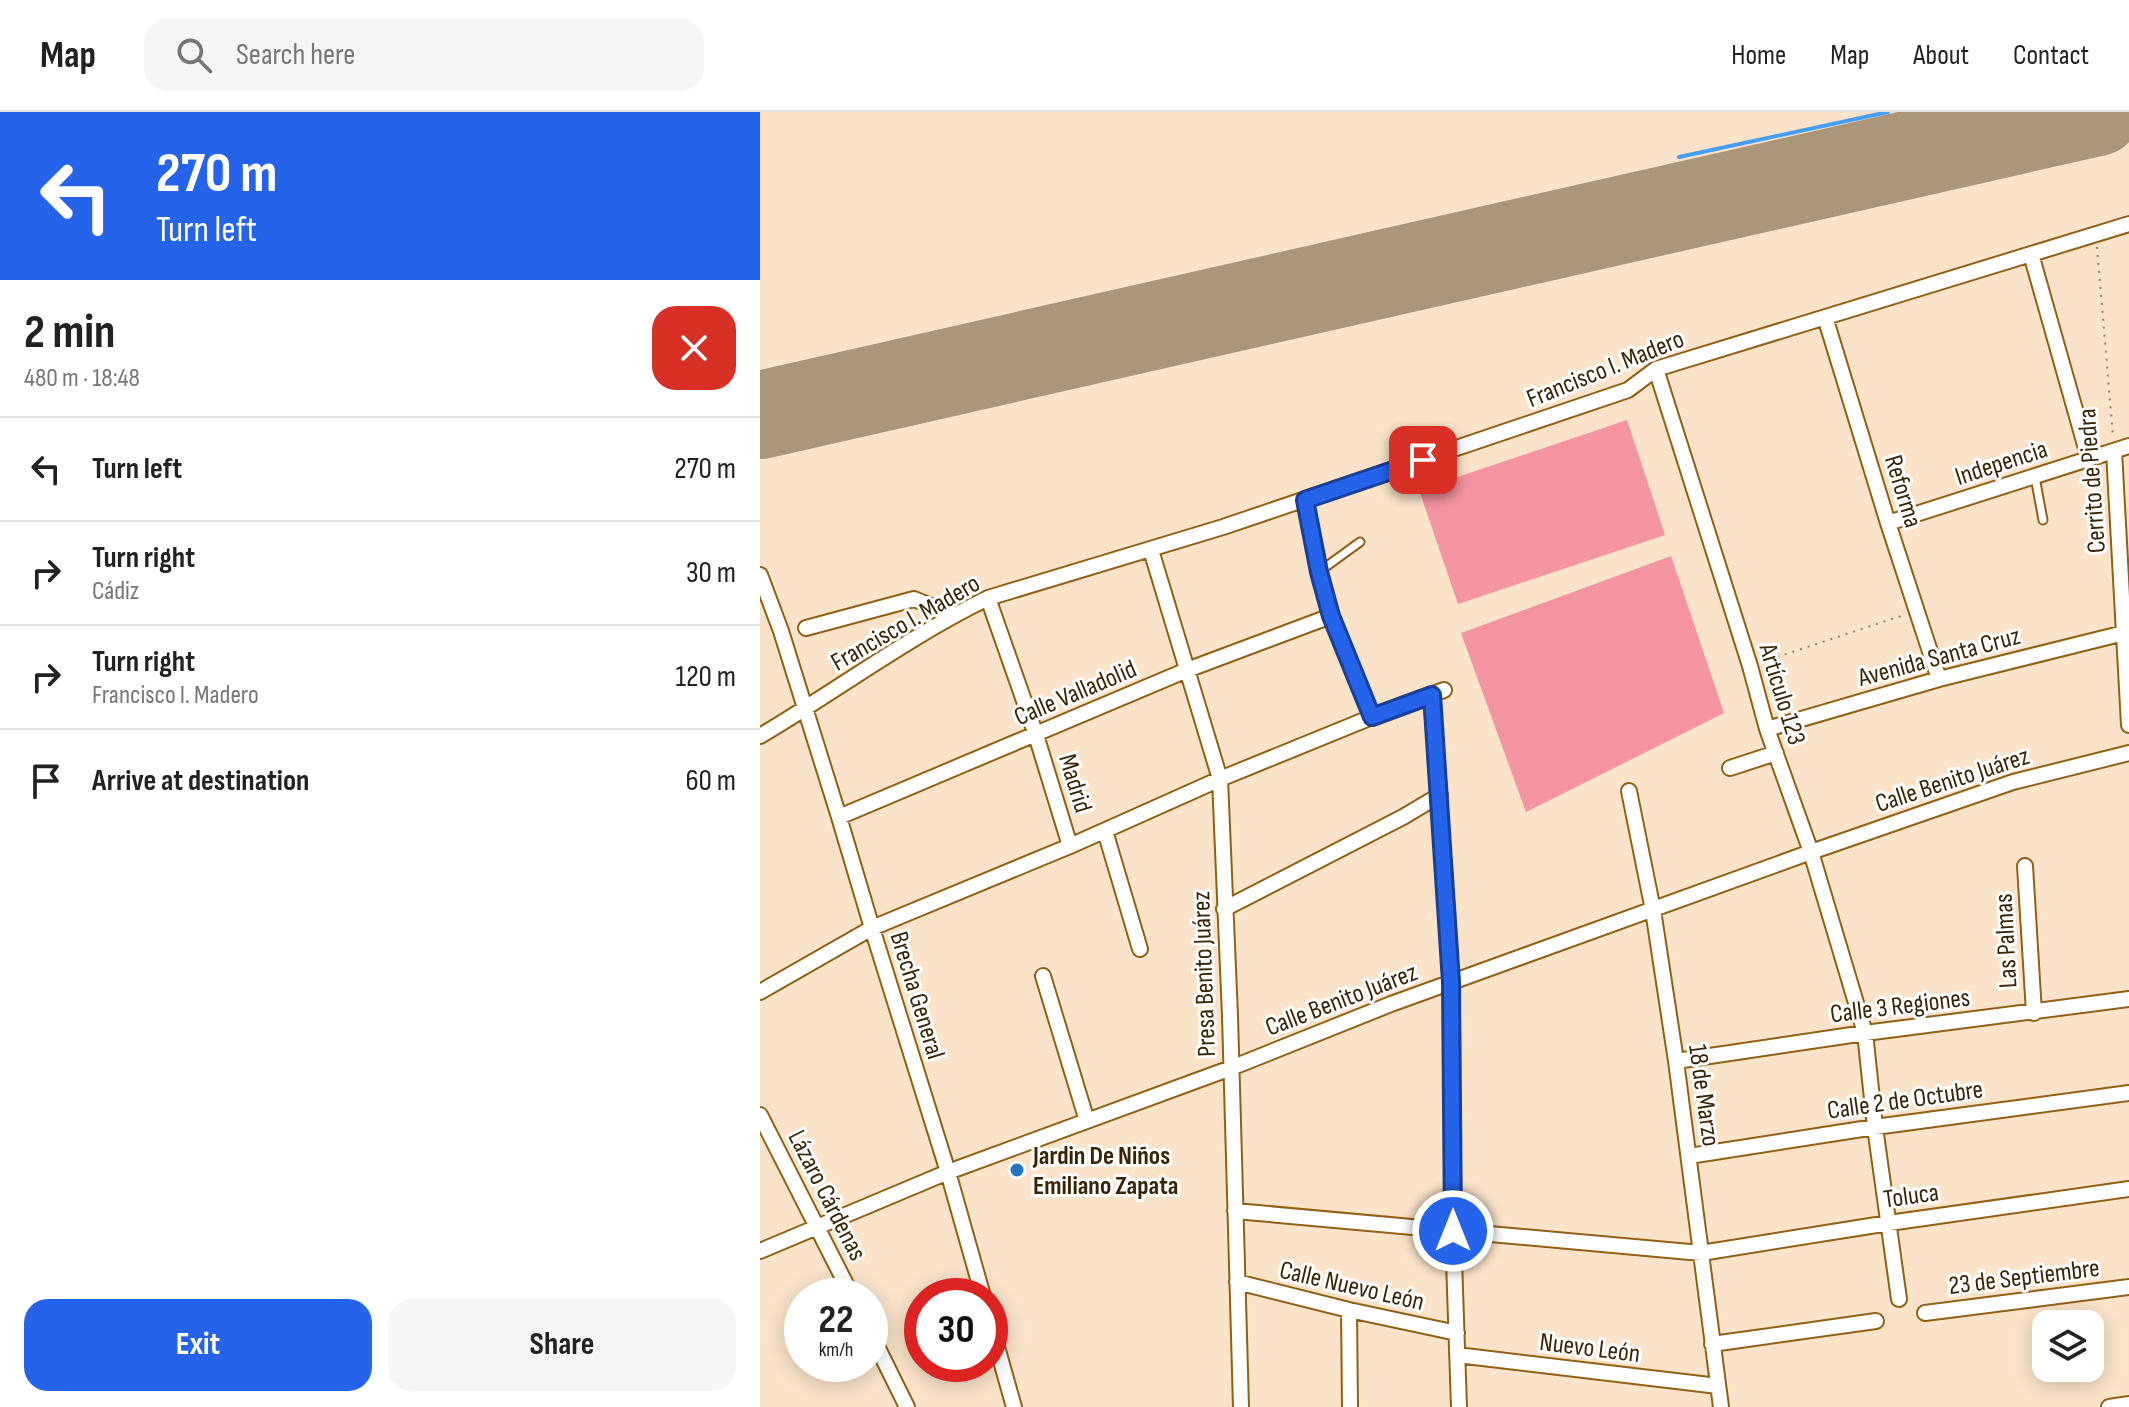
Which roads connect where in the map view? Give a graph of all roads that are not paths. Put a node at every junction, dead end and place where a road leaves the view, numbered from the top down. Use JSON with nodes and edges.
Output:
{"nodes":[{"id":1,"x":2129,"y":224,"type":"edge"},
{"id":2,"x":2031,"y":254,"type":"junction"},
{"id":3,"x":1825,"y":317,"type":"junction"},
{"id":4,"x":1656,"y":369,"type":"junction"},
{"id":5,"x":2129,"y":446,"type":"edge"},
{"id":6,"x":2114,"y":451,"type":"junction"},
{"id":7,"x":2089,"y":459,"type":"junction"},
{"id":8,"x":2035,"y":477,"type":"junction"},
{"id":9,"x":1305,"y":500,"type":"junction"},
{"id":10,"x":2043,"y":520,"type":"dead end"},
{"id":11,"x":1888,"y":523,"type":"junction"},
{"id":12,"x":1360,"y":542,"type":"dead end"},
{"id":13,"x":1151,"y":550,"type":"junction"},
{"id":14,"x":1319,"y":572,"type":"junction"},
{"id":15,"x":760,"y":575,"type":"edge"},
{"id":16,"x":988,"y":598,"type":"junction"},
{"id":17,"x":954,"y":615,"type":"junction"},
{"id":18,"x":1331,"y":616,"type":"junction"},
{"id":19,"x":806,"y":628,"type":"dead end"},
{"id":20,"x":2124,"y":633,"type":"junction"},
{"id":21,"x":2127,"y":663,"type":"edge"},
{"id":22,"x":1187,"y":670,"type":"junction"},
{"id":23,"x":1939,"y":679,"type":"junction"},
{"id":24,"x":805,"y":709,"type":"junction"},
{"id":25,"x":1372,"y":717,"type":"junction"},
{"id":26,"x":2129,"y":725,"type":"edge"},
{"id":27,"x":1767,"y":729,"type":"junction"},
{"id":28,"x":1036,"y":735,"type":"junction"},
{"id":29,"x":760,"y":736,"type":"edge"},
{"id":30,"x":1776,"y":753,"type":"junction"},
{"id":31,"x":2129,"y":753,"type":"edge"},
{"id":32,"x":1730,"y":768,"type":"dead end"},
{"id":33,"x":1220,"y":779,"type":"junction"},
{"id":34,"x":1629,"y":791,"type":"dead end"},
{"id":35,"x":1440,"y":795,"type":"junction"},
{"id":36,"x":839,"y":817,"type":"junction"},
{"id":37,"x":1105,"y":831,"type":"junction"},
{"id":38,"x":1070,"y":846,"type":"junction"},
{"id":39,"x":1811,"y":852,"type":"junction"},
{"id":40,"x":2025,"y":866,"type":"dead end"},
{"id":41,"x":1224,"y":909,"type":"junction"},
{"id":42,"x":1653,"y":910,"type":"junction"},
{"id":43,"x":872,"y":928,"type":"junction"},
{"id":44,"x":1140,"y":949,"type":"dead end"},
{"id":45,"x":1043,"y":976,"type":"dead end"},
{"id":46,"x":1451,"y":982,"type":"junction"},
{"id":47,"x":760,"y":992,"type":"edge"},
{"id":48,"x":2129,"y":999,"type":"edge"},
{"id":49,"x":2034,"y":1013,"type":"junction"},
{"id":50,"x":1865,"y":1033,"type":"junction"},
{"id":51,"x":1676,"y":1061,"type":"junction"},
{"id":52,"x":1231,"y":1068,"type":"junction"},
{"id":53,"x":2129,"y":1093,"type":"edge"},
{"id":54,"x":760,"y":1115,"type":"edge"},
{"id":55,"x":1087,"y":1121,"type":"junction"},
{"id":56,"x":1875,"y":1127,"type":"junction"},
{"id":57,"x":1689,"y":1156,"type":"junction"},
{"id":58,"x":948,"y":1172,"type":"junction"},
{"id":59,"x":2129,"y":1189,"type":"edge"},
{"id":60,"x":1235,"y":1211,"type":"junction"},
{"id":61,"x":1889,"y":1223,"type":"junction"},
{"id":62,"x":817,"y":1225,"type":"junction"},
{"id":63,"x":1453,"y":1231,"type":"junction"},
{"id":64,"x":760,"y":1251,"type":"edge"},
{"id":65,"x":1701,"y":1253,"type":"junction"},
{"id":66,"x":843,"y":1278,"type":"edge"},
{"id":67,"x":978,"y":1278,"type":"edge"},
{"id":68,"x":1237,"y":1282,"type":"junction"},
{"id":69,"x":2129,"y":1287,"type":"edge"},
{"id":70,"x":1899,"y":1299,"type":"dead end"},
{"id":71,"x":1349,"y":1310,"type":"junction"},
{"id":72,"x":1925,"y":1313,"type":"dead end"},
{"id":73,"x":1876,"y":1321,"type":"dead end"},
{"id":74,"x":1457,"y":1333,"type":"junction"},
{"id":75,"x":1712,"y":1344,"type":"junction"},
{"id":76,"x":1457,"y":1355,"type":"junction"},
{"id":77,"x":888,"y":1368,"type":"edge"},
{"id":78,"x":1007,"y":1382,"type":"edge"},
{"id":79,"x":1718,"y":1386,"type":"junction"},
{"id":80,"x":907,"y":1407,"type":"edge"},
{"id":81,"x":1014,"y":1407,"type":"edge"},
{"id":82,"x":1241,"y":1407,"type":"edge"},
{"id":83,"x":1350,"y":1407,"type":"edge"},
{"id":84,"x":1459,"y":1407,"type":"edge"},
{"id":85,"x":1721,"y":1407,"type":"edge"}],
"edges":[{"from":1,"to":2,"type":"street","name":"Francisco I. Madero"},
{"from":2,"to":3,"type":"street","name":"Francisco I. Madero"},
{"from":2,"to":7,"type":"street","name":"Cerrito de Piedra"},
{"from":3,"to":4,"type":"street","name":"Francisco I. Madero"},
{"from":3,"to":11,"type":"street","name":"Reforma"},
{"from":4,"to":9,"type":"street","name":"Francisco I. Madero"},
{"from":4,"to":27,"type":"street","name":"Artículo 123"},
{"from":5,"to":6,"type":"street","name":"Indepencia"},
{"from":6,"to":7,"type":"street","name":"Indepencia"},
{"from":6,"to":20,"type":"street","name":"Cerrito de Piedra"},
{"from":7,"to":8,"type":"street","name":"Indepencia"},
{"from":8,"to":10,"type":"lane"},
{"from":8,"to":11,"type":"street","name":"Indepencia"},
{"from":9,"to":13,"type":"street","name":"Francisco I. Madero"},
{"from":9,"to":14,"type":"street"},
{"from":11,"to":23,"type":"street","name":"Reforma"},
{"from":12,"to":14,"type":"lane"},
{"from":13,"to":16,"type":"street","name":"Francisco I. Madero"},
{"from":13,"to":22,"type":"street","name":"Presa Benito Juárez"},
{"from":14,"to":18,"type":"street"},
{"from":15,"to":24,"type":"street","name":"Brecha General"},
{"from":16,"to":17,"type":"street","name":"Francisco I. Madero"},
{"from":16,"to":28,"type":"street","name":"Madrid"},
{"from":17,"to":19,"type":"street"},
{"from":17,"to":24,"type":"street","name":"Francisco I. Madero"},
{"from":18,"to":22,"type":"street","name":"Calle Valladolid"},
{"from":18,"to":25,"type":"street"},
{"from":20,"to":21,"type":"street","name":"Cerrito de Piedra"},
{"from":20,"to":23,"type":"street","name":"Avenida Santa Cruz"},
{"from":21,"to":26,"type":"street","name":"Cerrito de Piedra"},
{"from":22,"to":28,"type":"street","name":"Calle Valladolid"},
{"from":22,"to":33,"type":"street","name":"Presa Benito Juárez"},
{"from":23,"to":27,"type":"street","name":"Avenida Santa Cruz"},
{"from":24,"to":29,"type":"street","name":"Francisco I. Madero"},
{"from":24,"to":36,"type":"street","name":"Brecha General"},
{"from":25,"to":33,"type":"street"},
{"from":25,"to":35,"type":"street"},
{"from":27,"to":30,"type":"street","name":"Artículo 123"},
{"from":28,"to":36,"type":"street","name":"Calle Valladolid"},
{"from":28,"to":38,"type":"street","name":"Madrid"},
{"from":30,"to":32,"type":"street"},
{"from":30,"to":39,"type":"street","name":"Artículo 123"},
{"from":31,"to":39,"type":"street","name":"Calle Benito Juárez"},
{"from":33,"to":37,"type":"street"},
{"from":33,"to":41,"type":"street","name":"Presa Benito Juárez"},
{"from":34,"to":42,"type":"street","name":"18 de Marzo"},
{"from":35,"to":41,"type":"street"},
{"from":35,"to":46,"type":"street"},
{"from":36,"to":43,"type":"street","name":"Brecha General"},
{"from":37,"to":38,"type":"street"},
{"from":37,"to":44,"type":"street"},
{"from":38,"to":43,"type":"street"},
{"from":39,"to":42,"type":"street","name":"Calle Benito Juárez"},
{"from":39,"to":50,"type":"street","name":"Artículo 123"},
{"from":40,"to":49,"type":"street","name":"Las Palmas"},
{"from":41,"to":52,"type":"street","name":"Presa Benito Juárez"},
{"from":42,"to":46,"type":"street","name":"Calle Benito Juárez"},
{"from":42,"to":51,"type":"street","name":"18 de Marzo"},
{"from":43,"to":47,"type":"street"},
{"from":43,"to":58,"type":"street","name":"Brecha General"},
{"from":45,"to":55,"type":"street"},
{"from":46,"to":52,"type":"street","name":"Calle Benito Juárez"},
{"from":46,"to":63,"type":"street"},
{"from":48,"to":49,"type":"street","name":"Calle 3 Regiones"},
{"from":49,"to":50,"type":"street","name":"Calle 3 Regiones"},
{"from":50,"to":51,"type":"street","name":"Calle 3 Regiones"},
{"from":50,"to":56,"type":"street","name":"Artículo 123"},
{"from":51,"to":57,"type":"street","name":"18 de Marzo"},
{"from":52,"to":55,"type":"street","name":"Calle Benito Juárez"},
{"from":52,"to":60,"type":"street","name":"Presa Benito Juárez"},
{"from":53,"to":56,"type":"street","name":"Calle 2 de Octubre"},
{"from":54,"to":62,"type":"street","name":"Lázaro Cárdenas"},
{"from":55,"to":58,"type":"street","name":"Calle Benito Juárez"},
{"from":56,"to":57,"type":"street","name":"Calle 2 de Octubre"},
{"from":56,"to":61,"type":"street","name":"Artículo 123"},
{"from":57,"to":65,"type":"street","name":"18 de Marzo"},
{"from":58,"to":62,"type":"street","name":"Calle Benito Juárez"},
{"from":58,"to":67,"type":"street","name":"Brecha General"},
{"from":59,"to":61,"type":"street","name":"Toluca"},
{"from":60,"to":63,"type":"street","name":"Toluca"},
{"from":60,"to":68,"type":"street","name":"Presa Benito Juárez"},
{"from":61,"to":65,"type":"street","name":"Toluca"},
{"from":61,"to":70,"type":"street","name":"Artículo 123"},
{"from":62,"to":64,"type":"street","name":"Calle Benito Juárez"},
{"from":62,"to":66,"type":"street","name":"Lázaro Cárdenas"},
{"from":63,"to":65,"type":"street","name":"Toluca"},
{"from":63,"to":74,"type":"street"},
{"from":65,"to":75,"type":"street","name":"18 de Marzo"},
{"from":68,"to":71,"type":"street","name":"Calle Nuevo León"},
{"from":68,"to":82,"type":"street","name":"Presa Benito Juárez"},
{"from":69,"to":72,"type":"street","name":"23 de Septiembre"},
{"from":71,"to":74,"type":"street","name":"Calle Nuevo León"},
{"from":71,"to":83,"type":"street"},
{"from":73,"to":75,"type":"street"},
{"from":74,"to":76,"type":"street"},
{"from":75,"to":79,"type":"street","name":"18 de Marzo"},
{"from":76,"to":79,"type":"street","name":"Nuevo León"},
{"from":76,"to":84,"type":"street"},
{"from":77,"to":80,"type":"street"},
{"from":78,"to":81,"type":"street"},
{"from":79,"to":85,"type":"street","name":"18 de Marzo"}]}
